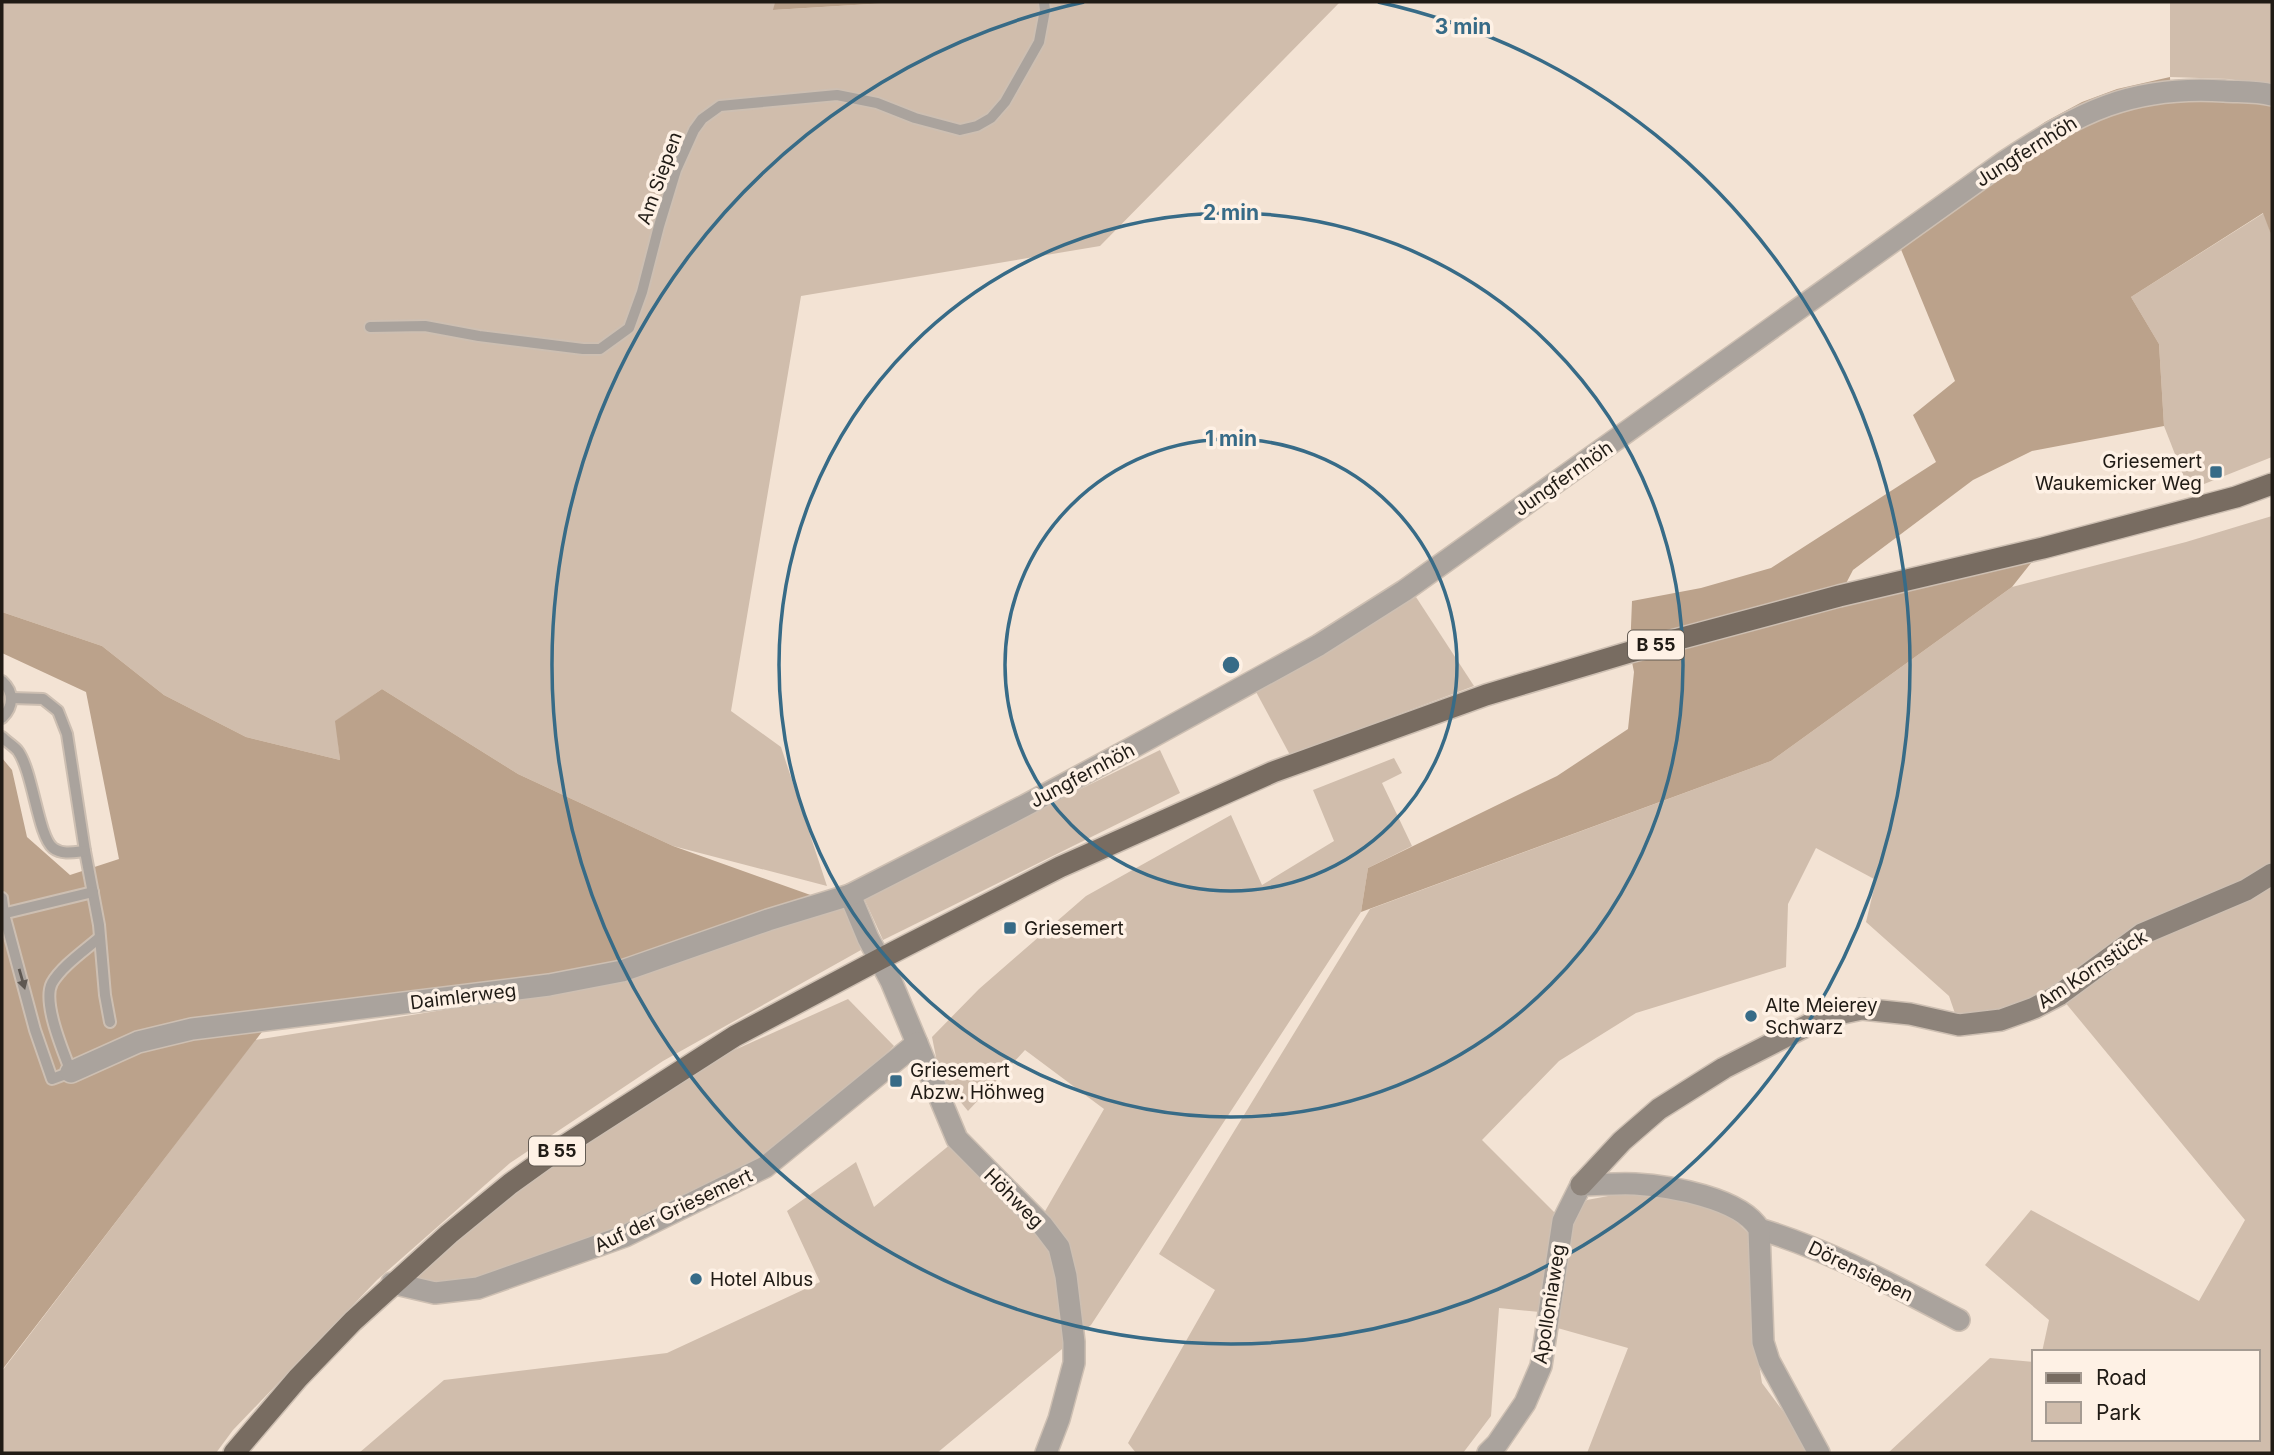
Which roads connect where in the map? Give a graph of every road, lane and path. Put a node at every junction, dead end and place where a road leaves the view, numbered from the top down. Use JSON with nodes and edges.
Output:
{"nodes":[{"id":1,"x":1044,"y":2,"type":"edge"},
{"id":2,"x":2272,"y":95,"type":"edge"},
{"id":3,"x":370,"y":327,"type":"dead end"},
{"id":4,"x":2272,"y":484,"type":"edge"},
{"id":5,"x":2,"y":681,"type":"edge"},
{"id":6,"x":12,"y":698,"type":"junction"},
{"id":7,"x":2,"y":718,"type":"edge"},
{"id":8,"x":2,"y":737,"type":"edge"},
{"id":9,"x":85,"y":851,"type":"junction"},
{"id":10,"x":2272,"y":874,"type":"edge"},
{"id":11,"x":93,"y":892,"type":"junction"},
{"id":12,"x":850,"y":895,"type":"junction"},
{"id":13,"x":2,"y":898,"type":"edge"},
{"id":14,"x":3,"y":914,"type":"edge"},
{"id":15,"x":99,"y":938,"type":"junction"},
{"id":16,"x":880,"y":959,"type":"junction"},
{"id":17,"x":110,"y":1022,"type":"dead end"},
{"id":18,"x":917,"y":1043,"type":"junction"},
{"id":19,"x":61,"y":1075,"type":"junction"},
{"id":20,"x":1581,"y":1185,"type":"junction"},
{"id":21,"x":1759,"y":1229,"type":"junction"},
{"id":22,"x":392,"y":1283,"type":"junction"},
{"id":23,"x":1959,"y":1320,"type":"dead end"},
{"id":24,"x":234,"y":1453,"type":"edge"},
{"id":25,"x":1046,"y":1453,"type":"edge"},
{"id":26,"x":1488,"y":1453,"type":"edge"},
{"id":27,"x":1819,"y":1453,"type":"edge"}],
"edges":[{"from":1,"to":3,"type":"lane","name":"Am Siepen"},
{"from":2,"to":12,"type":"street","name":"Jungfernhöh"},
{"from":4,"to":16,"type":"main road","number":"B 55"},
{"from":5,"to":6,"type":"lane"},
{"from":6,"to":7,"type":"lane"},
{"from":6,"to":9,"type":"lane"},
{"from":8,"to":9,"type":"lane"},
{"from":9,"to":11,"type":"lane"},
{"from":10,"to":20,"type":"street","name":"Am Kornstück"},
{"from":11,"to":14,"type":"lane"},
{"from":11,"to":15,"type":"lane"},
{"from":12,"to":16,"type":"street","name":"Höhweg"},
{"from":12,"to":19,"type":"street","name":"Daimlerweg"},
{"from":13,"to":14,"type":"lane"},
{"from":14,"to":19,"type":"lane","one_way":true},
{"from":15,"to":17,"type":"lane"},
{"from":15,"to":19,"type":"lane"},
{"from":16,"to":18,"type":"street","name":"Höhweg"},
{"from":16,"to":22,"type":"main road","number":"B 55"},
{"from":18,"to":22,"type":"street","name":"Auf der Griesemert"},
{"from":18,"to":25,"type":"street","name":"Höhweg"},
{"from":20,"to":21,"type":"street","name":"Dörensiepen"},
{"from":20,"to":26,"type":"street","name":"Apolloniaweg"},
{"from":21,"to":23,"type":"street","name":"Dörensiepen"},
{"from":21,"to":27,"type":"street"},
{"from":22,"to":24,"type":"main road","number":"B 55"}]}
